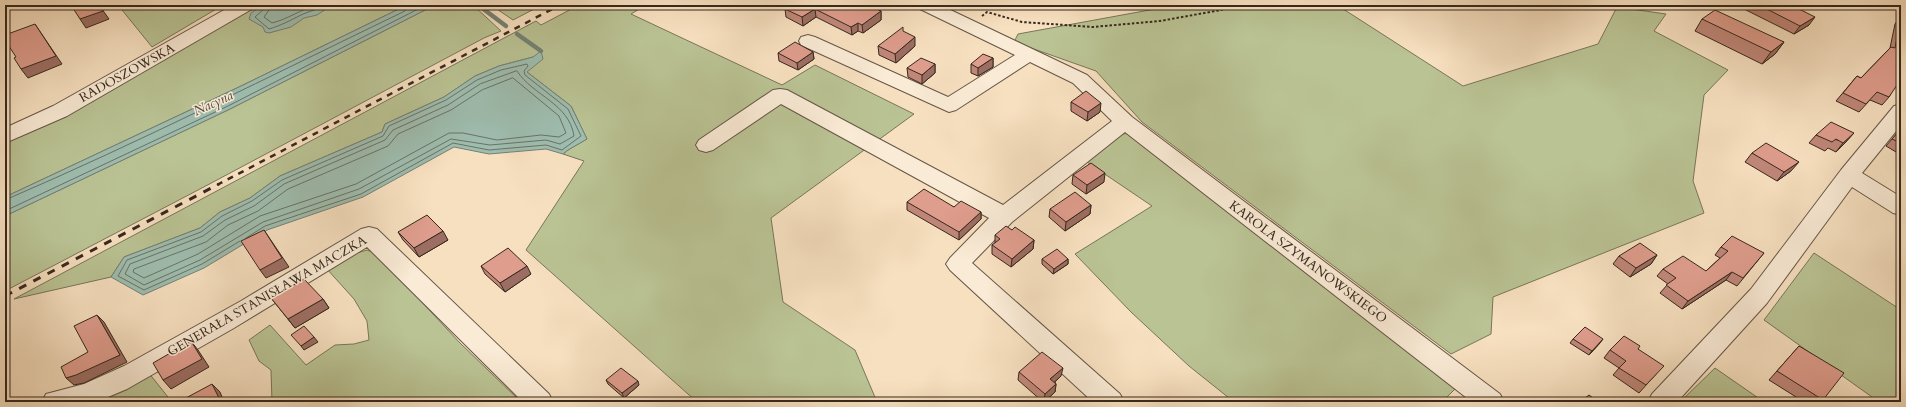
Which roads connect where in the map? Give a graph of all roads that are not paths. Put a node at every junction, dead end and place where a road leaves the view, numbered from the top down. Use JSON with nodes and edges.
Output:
{"nodes":[{"id":1,"x":246,"y":5,"type":"edge"},
{"id":2,"x":926,"y":5,"type":"edge"},
{"id":3,"x":808,"y":41,"type":"dead end"},
{"id":4,"x":1028,"y":55,"type":"junction"},
{"id":5,"x":1901,"y":111,"type":"edge"},
{"id":6,"x":1125,"y":122,"type":"junction"},
{"id":7,"x":5,"y":136,"type":"edge"},
{"id":8,"x":706,"y":145,"type":"dead end"},
{"id":9,"x":1848,"y":176,"type":"junction"},
{"id":10,"x":1901,"y":207,"type":"edge"},
{"id":11,"x":1004,"y":216,"type":"junction"},
{"id":12,"x":55,"y":402,"type":"edge"},
{"id":13,"x":540,"y":402,"type":"edge"},
{"id":14,"x":1111,"y":402,"type":"edge"},
{"id":15,"x":1491,"y":402,"type":"edge"},
{"id":16,"x":1661,"y":402,"type":"edge"}],
"edges":[{"from":1,"to":7,"type":"street","name":"RADOSZOWSKA"},
{"from":2,"to":4,"type":"street","name":"KAROLA SZYMANOWSKIEGO"},
{"from":3,"to":4,"type":"street"},
{"from":4,"to":6,"type":"street","name":"KAROLA SZYMANOWSKIEGO"},
{"from":5,"to":9,"type":"street"},
{"from":6,"to":11,"type":"street"},
{"from":6,"to":15,"type":"street","name":"KAROLA SZYMANOWSKIEGO"},
{"from":8,"to":11,"type":"street"},
{"from":9,"to":10,"type":"street"},
{"from":9,"to":16,"type":"street"},
{"from":11,"to":14,"type":"street"},
{"from":12,"to":13,"type":"street","name":"GENERAŁA STANISŁAWA MACZKA"}]}
